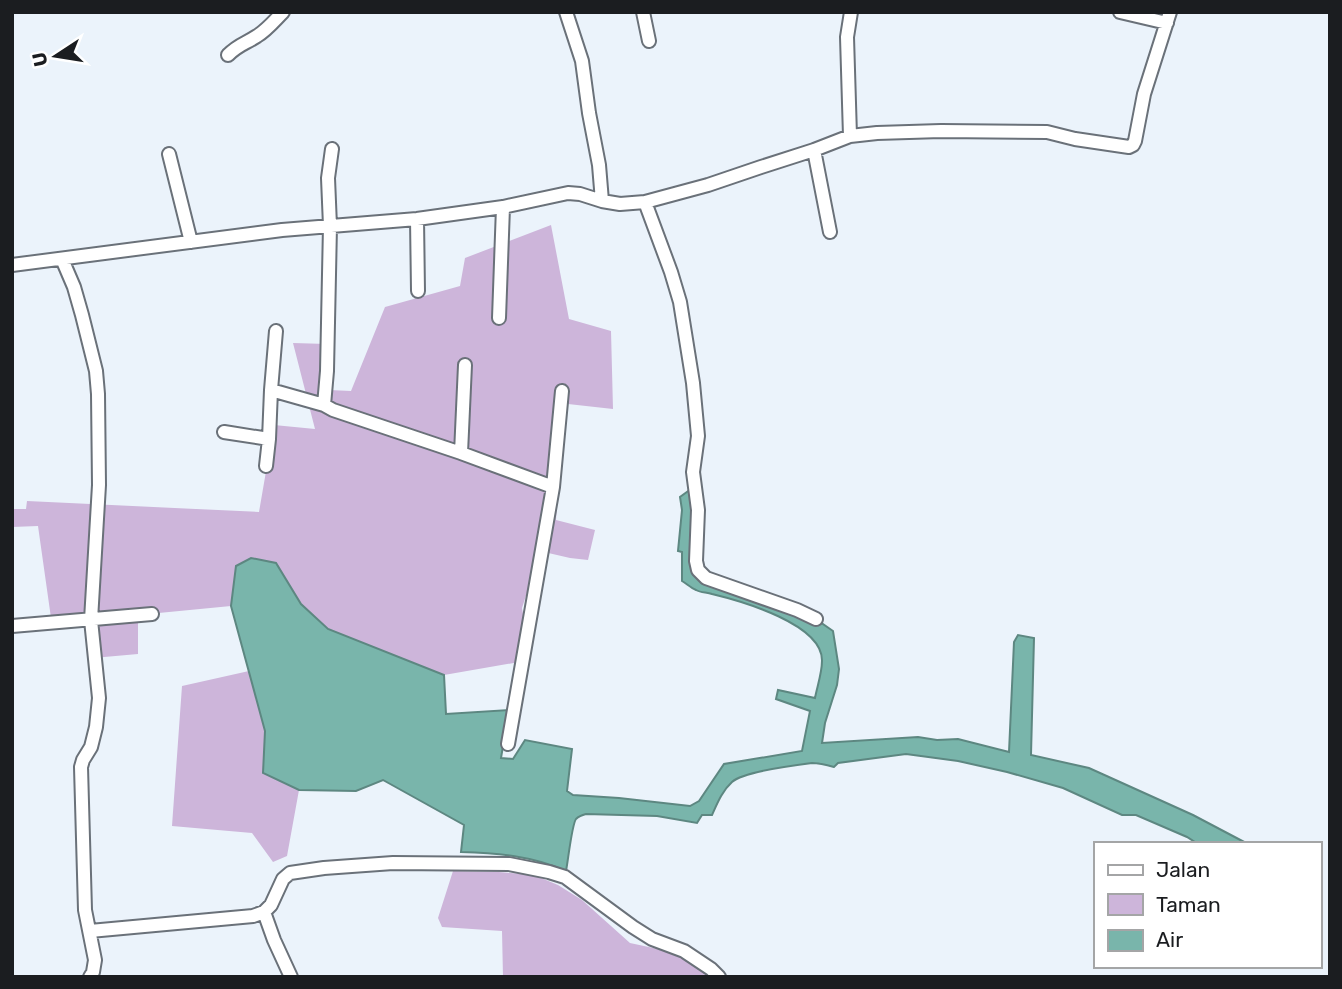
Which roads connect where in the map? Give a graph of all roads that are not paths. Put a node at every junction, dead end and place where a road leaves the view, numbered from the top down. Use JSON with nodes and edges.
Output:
{"nodes":[{"id":1,"x":284,"y":12,"type":"edge"},
{"id":2,"x":566,"y":12,"type":"edge"},
{"id":3,"x":643,"y":12,"type":"edge"},
{"id":4,"x":851,"y":12,"type":"edge"},
{"id":5,"x":1120,"y":12,"type":"edge"},
{"id":6,"x":1168,"y":18,"type":"edge"},
{"id":7,"x":649,"y":41,"type":"dead end"},
{"id":8,"x":228,"y":55,"type":"dead end"},
{"id":9,"x":850,"y":136,"type":"junction"},
{"id":10,"x":332,"y":149,"type":"dead end"},
{"id":11,"x":814,"y":150,"type":"junction"},
{"id":12,"x":169,"y":154,"type":"dead end"},
{"id":13,"x":602,"y":201,"type":"junction"},
{"id":14,"x":645,"y":202,"type":"junction"},
{"id":15,"x":503,"y":207,"type":"junction"},
{"id":16,"x":417,"y":219,"type":"junction"},
{"id":17,"x":330,"y":226,"type":"junction"},
{"id":18,"x":830,"y":232,"type":"dead end"},
{"id":19,"x":191,"y":242,"type":"junction"},
{"id":20,"x":62,"y":259,"type":"junction"},
{"id":21,"x":12,"y":265,"type":"edge"},
{"id":22,"x":418,"y":291,"type":"dead end"},
{"id":23,"x":499,"y":318,"type":"dead end"},
{"id":24,"x":276,"y":331,"type":"dead end"},
{"id":25,"x":465,"y":365,"type":"dead end"},
{"id":26,"x":271,"y":390,"type":"junction"},
{"id":27,"x":562,"y":391,"type":"dead end"},
{"id":28,"x":324,"y":405,"type":"junction"},
{"id":29,"x":224,"y":432,"type":"dead end"},
{"id":30,"x":269,"y":439,"type":"junction"},
{"id":31,"x":461,"y":453,"type":"junction"},
{"id":32,"x":266,"y":466,"type":"dead end"},
{"id":33,"x":553,"y":487,"type":"junction"},
{"id":34,"x":152,"y":614,"type":"dead end"},
{"id":35,"x":816,"y":619,"type":"dead end"},
{"id":36,"x":91,"y":620,"type":"junction"},
{"id":37,"x":12,"y":626,"type":"edge"},
{"id":38,"x":508,"y":744,"type":"dead end"},
{"id":39,"x":264,"y":912,"type":"junction"},
{"id":40,"x":90,"y":931,"type":"junction"},
{"id":41,"x":90,"y":977,"type":"edge"},
{"id":42,"x":290,"y":977,"type":"edge"},
{"id":43,"x":719,"y":977,"type":"edge"}],
"edges":[{"from":1,"to":8,"type":"street"},
{"from":2,"to":13,"type":"street"},
{"from":3,"to":7,"type":"street"},
{"from":4,"to":9,"type":"street"},
{"from":5,"to":6,"type":"street"},
{"from":6,"to":9,"type":"street"},
{"from":9,"to":11,"type":"street"},
{"from":10,"to":17,"type":"street"},
{"from":11,"to":14,"type":"street"},
{"from":11,"to":18,"type":"street"},
{"from":12,"to":19,"type":"street"},
{"from":13,"to":14,"type":"street"},
{"from":13,"to":15,"type":"street"},
{"from":14,"to":35,"type":"street"},
{"from":15,"to":16,"type":"street"},
{"from":15,"to":23,"type":"street"},
{"from":16,"to":17,"type":"street"},
{"from":16,"to":22,"type":"street"},
{"from":17,"to":19,"type":"street"},
{"from":17,"to":28,"type":"street"},
{"from":19,"to":20,"type":"street"},
{"from":20,"to":21,"type":"street"},
{"from":20,"to":36,"type":"street"},
{"from":24,"to":26,"type":"street"},
{"from":25,"to":31,"type":"street"},
{"from":26,"to":28,"type":"street"},
{"from":26,"to":30,"type":"street"},
{"from":27,"to":33,"type":"street"},
{"from":28,"to":31,"type":"street"},
{"from":29,"to":30,"type":"street"},
{"from":30,"to":32,"type":"street"},
{"from":31,"to":33,"type":"street"},
{"from":33,"to":38,"type":"street"},
{"from":34,"to":36,"type":"street"},
{"from":36,"to":37,"type":"street"},
{"from":36,"to":40,"type":"street"},
{"from":39,"to":40,"type":"street"},
{"from":39,"to":42,"type":"street"},
{"from":39,"to":43,"type":"street"},
{"from":40,"to":41,"type":"street"}]}
